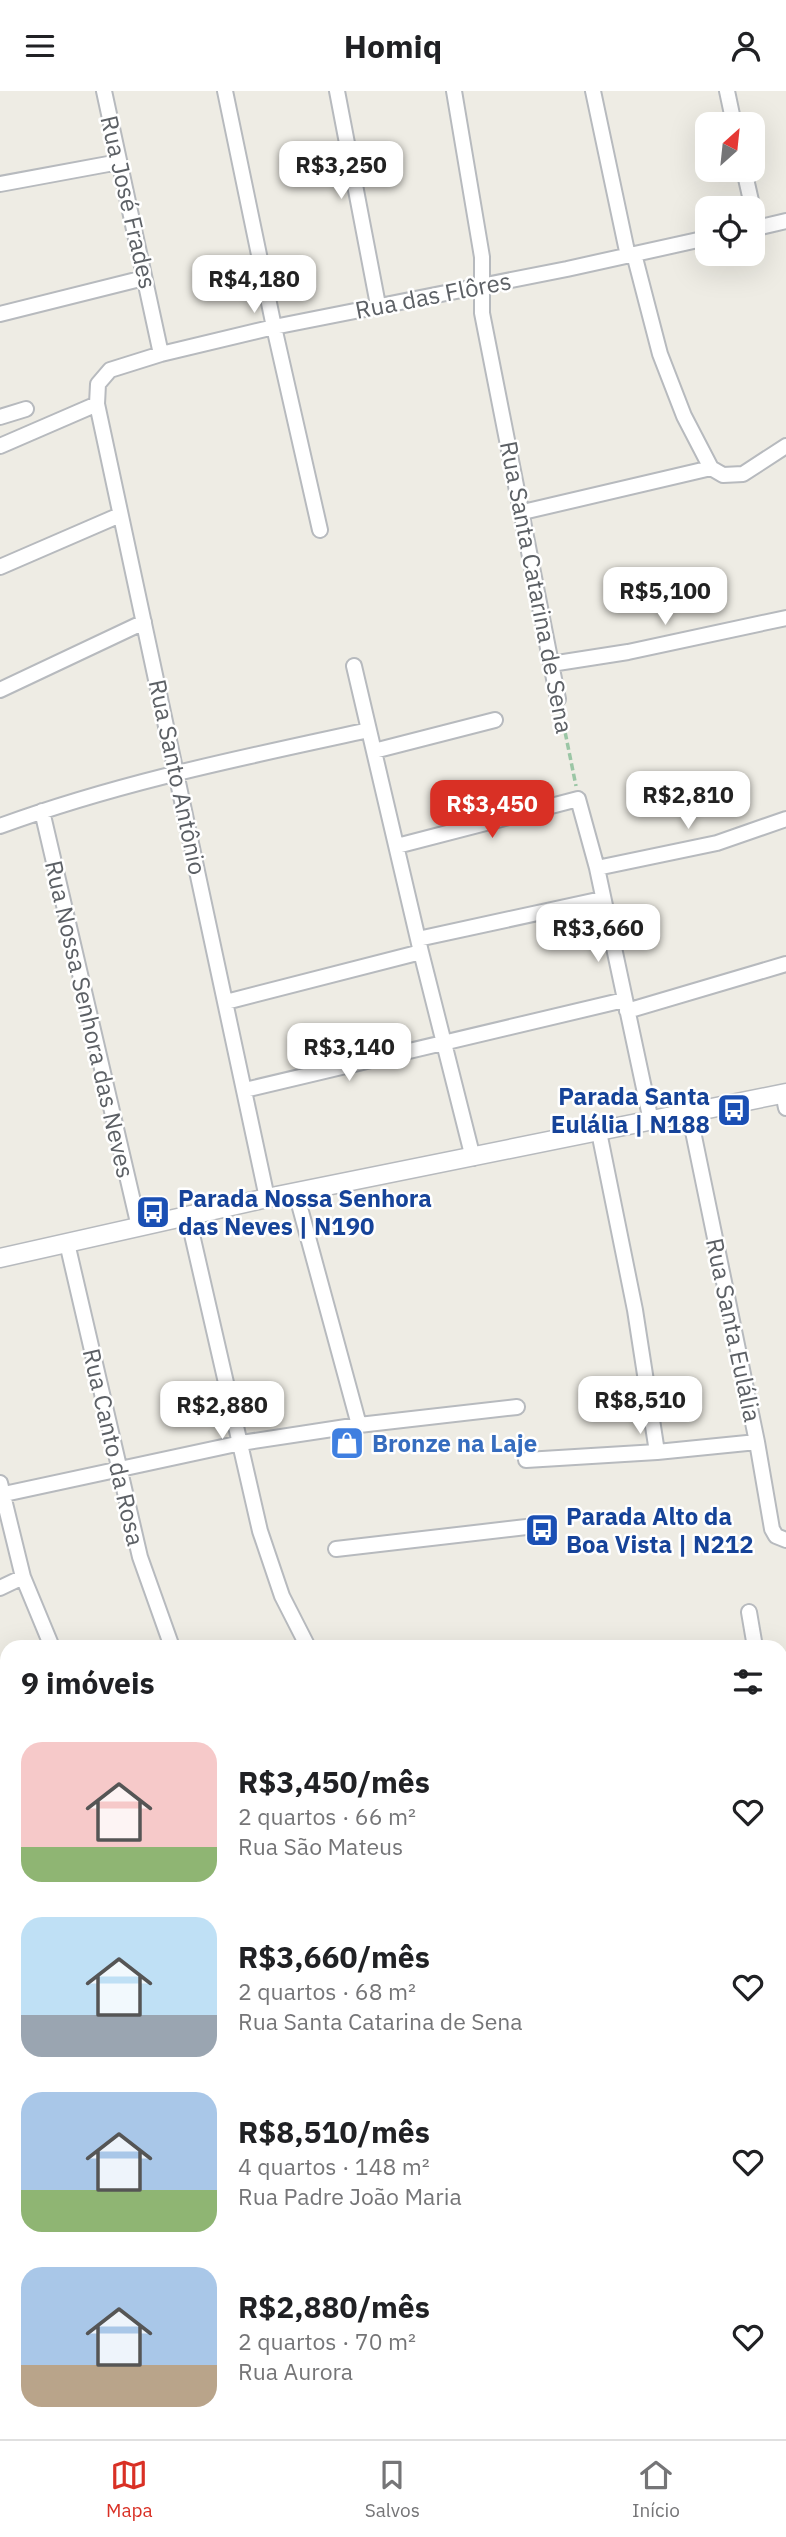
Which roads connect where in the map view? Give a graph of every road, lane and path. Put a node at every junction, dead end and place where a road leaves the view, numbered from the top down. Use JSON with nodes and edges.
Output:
{"nodes":[{"id":1,"x":104,"y":91,"type":"edge"},
{"id":2,"x":225,"y":91,"type":"edge"},
{"id":3,"x":337,"y":91,"type":"edge"},
{"id":4,"x":454,"y":91,"type":"edge"},
{"id":5,"x":593,"y":91,"type":"edge"},
{"id":6,"x":727,"y":91,"type":"edge"},
{"id":7,"x":731,"y":112,"type":"edge"},
{"id":8,"x":118,"y":162,"type":"junction"},
{"id":9,"x":0,"y":184,"type":"edge"},
{"id":10,"x":786,"y":221,"type":"edge"},
{"id":11,"x":765,"y":226,"type":"edge"},
{"id":12,"x":695,"y":242,"type":"edge"},
{"id":13,"x":631,"y":255,"type":"junction"},
{"id":14,"x":144,"y":278,"type":"junction"},
{"id":15,"x":482,"y":284,"type":"junction"},
{"id":16,"x":378,"y":305,"type":"junction"},
{"id":17,"x":0,"y":314,"type":"edge"},
{"id":18,"x":274,"y":327,"type":"junction"},
{"id":19,"x":162,"y":353,"type":"junction"},
{"id":20,"x":120,"y":367,"type":"joint"},
{"id":21,"x":97,"y":404,"type":"junction"},
{"id":22,"x":26,"y":409,"type":"dead end"},
{"id":23,"x":0,"y":417,"type":"edge"},
{"id":24,"x":0,"y":446,"type":"edge"},
{"id":25,"x":786,"y":446,"type":"edge"},
{"id":26,"x":711,"y":468,"type":"junction"},
{"id":27,"x":523,"y":512,"type":"junction"},
{"id":28,"x":120,"y":515,"type":"junction"},
{"id":29,"x":320,"y":530,"type":"dead end"},
{"id":30,"x":0,"y":567,"type":"edge"},
{"id":31,"x":786,"y":618,"type":"edge"},
{"id":32,"x":144,"y":622,"type":"junction"},
{"id":33,"x":551,"y":664,"type":"junction"},
{"id":34,"x":354,"y":666,"type":"dead end"},
{"id":35,"x":0,"y":689,"type":"edge"},
{"id":36,"x":558,"y":699,"type":"joint"},
{"id":37,"x":495,"y":720,"type":"dead end"},
{"id":38,"x":369,"y":730,"type":"junction"},
{"id":39,"x":374,"y":751,"type":"junction"},
{"id":40,"x":177,"y":772,"type":"junction"},
{"id":41,"x":578,"y":799,"type":"junction"},
{"id":42,"x":42,"y":811,"type":"junction"},
{"id":43,"x":786,"y":819,"type":"edge"},
{"id":44,"x":0,"y":826,"type":"edge"},
{"id":45,"x":397,"y":846,"type":"junction"},
{"id":46,"x":597,"y":868,"type":"junction"},
{"id":47,"x":602,"y":899,"type":"junction"},
{"id":48,"x":419,"y":945,"type":"junction"},
{"id":49,"x":786,"y":964,"type":"edge"},
{"id":50,"x":226,"y":1002,"type":"junction"},
{"id":51,"x":625,"y":1005,"type":"junction"},
{"id":52,"x":445,"y":1041,"type":"junction"},
{"id":53,"x":245,"y":1090,"type":"junction"},
{"id":54,"x":785,"y":1098,"type":"edge"},
{"id":55,"x":689,"y":1112,"type":"junction"},
{"id":56,"x":651,"y":1121,"type":"junction"},
{"id":57,"x":598,"y":1132,"type":"junction"},
{"id":58,"x":473,"y":1158,"type":"junction"},
{"id":59,"x":296,"y":1193,"type":"junction"},
{"id":60,"x":267,"y":1199,"type":"junction"},
{"id":61,"x":188,"y":1217,"type":"junction"},
{"id":62,"x":139,"y":1227,"type":"junction"},
{"id":63,"x":67,"y":1243,"type":"junction"},
{"id":64,"x":1,"y":1255,"type":"edge"},
{"id":65,"x":517,"y":1407,"type":"dead end"},
{"id":66,"x":359,"y":1425,"type":"junction"},
{"id":67,"x":757,"y":1442,"type":"junction"},
{"id":68,"x":241,"y":1443,"type":"junction"},
{"id":69,"x":657,"y":1452,"type":"junction"},
{"id":70,"x":526,"y":1460,"type":"dead end"},
{"id":71,"x":118,"y":1469,"type":"junction"},
{"id":72,"x":1,"y":1491,"type":"edge"},
{"id":73,"x":535,"y":1525,"type":"dead end"},
{"id":74,"x":786,"y":1540,"type":"edge"},
{"id":75,"x":336,"y":1549,"type":"dead end"},
{"id":76,"x":23,"y":1577,"type":"junction"},
{"id":77,"x":0,"y":1588,"type":"edge"},
{"id":78,"x":749,"y":1612,"type":"dead end"},
{"id":79,"x":49,"y":1640,"type":"edge"},
{"id":80,"x":170,"y":1640,"type":"edge"},
{"id":81,"x":304,"y":1640,"type":"edge"},
{"id":82,"x":754,"y":1640,"type":"edge"}],
"edges":[{"from":1,"to":8,"type":"street","name":"Rua José Frades"},
{"from":2,"to":18,"type":"street"},
{"from":3,"to":16,"type":"street"},
{"from":4,"to":15,"type":"street","name":"Rua Santa Catarina de Sena"},
{"from":5,"to":13,"type":"street"},
{"from":6,"to":7,"type":"street"},
{"from":8,"to":9,"type":"street"},
{"from":8,"to":14,"type":"street","name":"Rua José Frades"},
{"from":10,"to":11,"type":"street"},
{"from":12,"to":13,"type":"street","name":"Rua das Flôres"},
{"from":13,"to":15,"type":"street","name":"Rua das Flôres"},
{"from":13,"to":26,"type":"street"},
{"from":14,"to":17,"type":"street"},
{"from":14,"to":19,"type":"street","name":"Rua José Frades"},
{"from":15,"to":16,"type":"street","name":"Rua das Flôres"},
{"from":15,"to":27,"type":"street","name":"Rua Santa Catarina de Sena"},
{"from":16,"to":18,"type":"street","name":"Rua das Flôres"},
{"from":18,"to":19,"type":"street","name":"Rua das Flôres"},
{"from":18,"to":29,"type":"street"},
{"from":19,"to":20,"type":"street","name":"Rua das Flôres"},
{"from":20,"to":21,"type":"street","name":"Rua Santo Antônio"},
{"from":21,"to":24,"type":"street"},
{"from":21,"to":28,"type":"street","name":"Rua Santo Antônio"},
{"from":22,"to":23,"type":"street"},
{"from":25,"to":26,"type":"street"},
{"from":26,"to":27,"type":"street"},
{"from":27,"to":33,"type":"street","name":"Rua Santa Catarina de Sena"},
{"from":28,"to":30,"type":"street"},
{"from":28,"to":32,"type":"street","name":"Rua Santo Antônio"},
{"from":31,"to":33,"type":"street"},
{"from":32,"to":35,"type":"street"},
{"from":32,"to":40,"type":"street","name":"Rua Santo Antônio"},
{"from":33,"to":36,"type":"street","name":"Rua Santa Catarina de Sena"},
{"from":34,"to":38,"type":"street"},
{"from":36,"to":41,"type":"path","name":"Rua Santa Catarina de Sena"},
{"from":37,"to":39,"type":"street"},
{"from":38,"to":39,"type":"street"},
{"from":38,"to":40,"type":"street"},
{"from":39,"to":45,"type":"street"},
{"from":40,"to":42,"type":"street"},
{"from":40,"to":50,"type":"street","name":"Rua Santo Antônio"},
{"from":41,"to":45,"type":"street"},
{"from":41,"to":46,"type":"street"},
{"from":42,"to":44,"type":"street"},
{"from":42,"to":62,"type":"street","name":"Rua Nossa Senhora das Neves"},
{"from":43,"to":46,"type":"street"},
{"from":45,"to":48,"type":"street"},
{"from":46,"to":47,"type":"street"},
{"from":47,"to":48,"type":"street"},
{"from":47,"to":51,"type":"street"},
{"from":48,"to":50,"type":"street"},
{"from":48,"to":52,"type":"street"},
{"from":49,"to":51,"type":"street"},
{"from":50,"to":53,"type":"street","name":"Rua Santo Antônio"},
{"from":51,"to":52,"type":"street"},
{"from":51,"to":56,"type":"street"},
{"from":52,"to":53,"type":"street"},
{"from":52,"to":58,"type":"street"},
{"from":53,"to":60,"type":"street","name":"Rua Santo Antônio"},
{"from":54,"to":55,"type":"street"},
{"from":55,"to":56,"type":"street"},
{"from":55,"to":67,"type":"street","name":"Rua Santa Eulália"},
{"from":56,"to":57,"type":"street"},
{"from":57,"to":58,"type":"street"},
{"from":57,"to":69,"type":"street"},
{"from":58,"to":59,"type":"street"},
{"from":59,"to":60,"type":"street"},
{"from":59,"to":66,"type":"street"},
{"from":60,"to":61,"type":"street"},
{"from":61,"to":62,"type":"street"},
{"from":61,"to":68,"type":"street"},
{"from":62,"to":63,"type":"street"},
{"from":63,"to":64,"type":"street"},
{"from":63,"to":71,"type":"street","name":"Rua Canto da Rosa"},
{"from":65,"to":66,"type":"street"},
{"from":66,"to":68,"type":"street"},
{"from":67,"to":69,"type":"street"},
{"from":67,"to":74,"type":"street","name":"Rua Santa Eulália"},
{"from":68,"to":71,"type":"street"},
{"from":68,"to":81,"type":"street"},
{"from":69,"to":70,"type":"street"},
{"from":71,"to":72,"type":"street"},
{"from":71,"to":80,"type":"street","name":"Rua Canto da Rosa"},
{"from":72,"to":76,"type":"street"},
{"from":73,"to":75,"type":"street"},
{"from":76,"to":77,"type":"street"},
{"from":76,"to":79,"type":"street"},
{"from":78,"to":82,"type":"street"}]}
